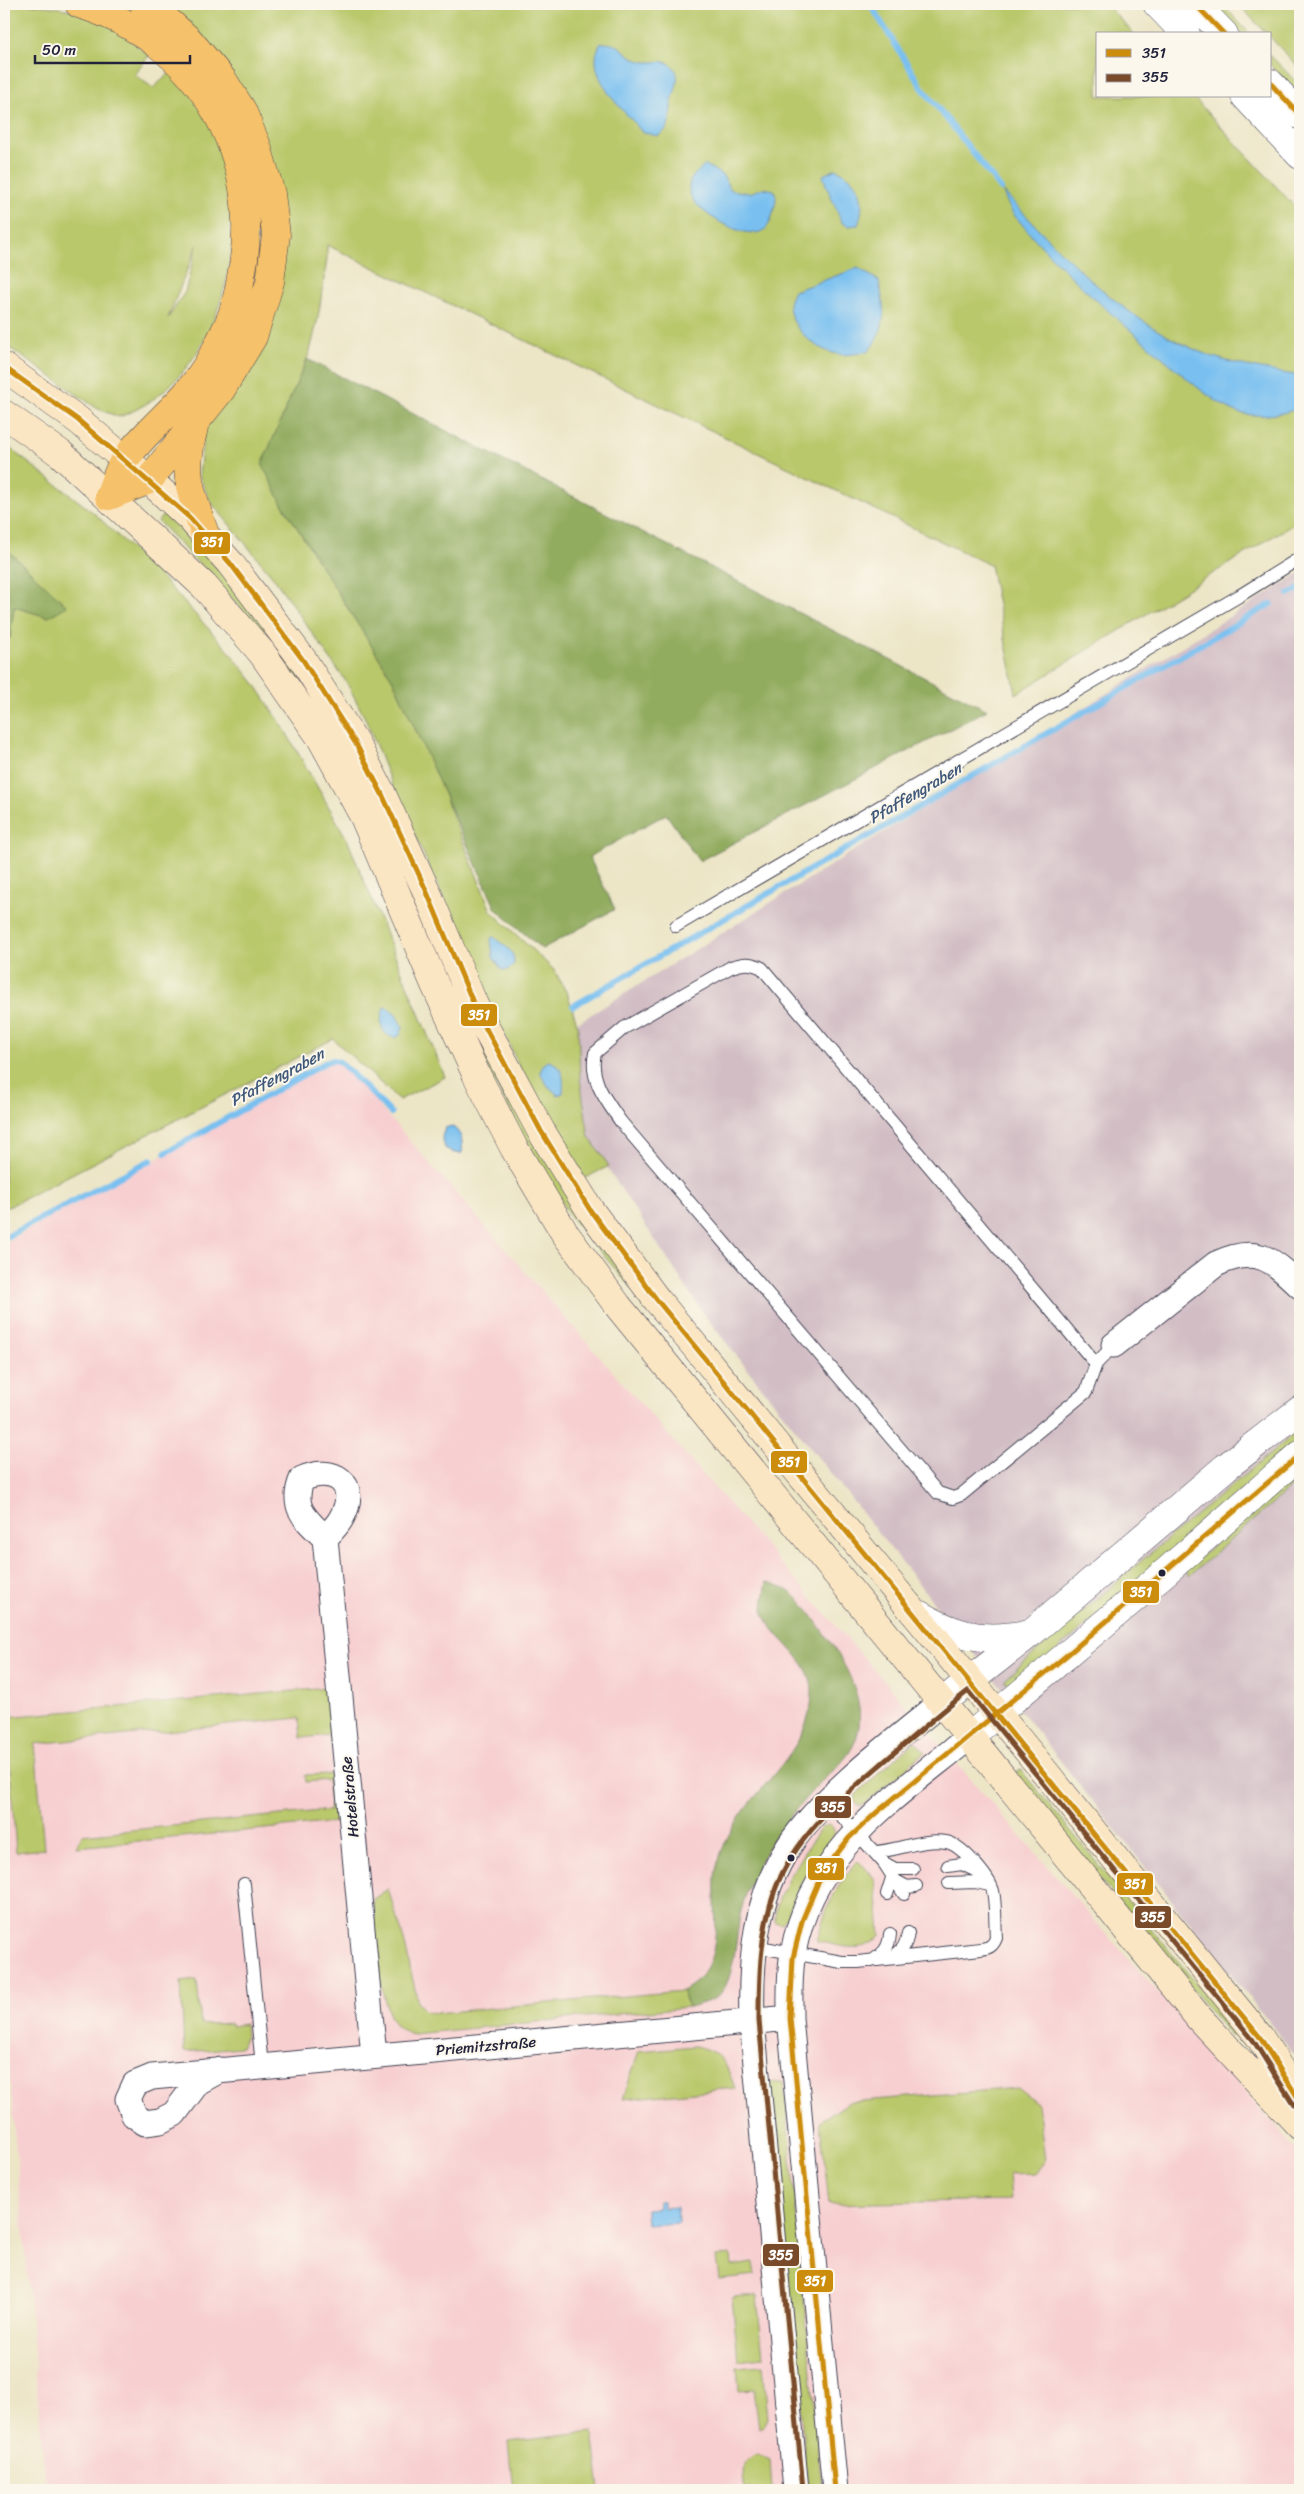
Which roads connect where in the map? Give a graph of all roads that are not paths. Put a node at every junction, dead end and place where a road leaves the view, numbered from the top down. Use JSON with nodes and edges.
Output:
{"nodes":[{"id":1,"x":78,"y":4,"type":"edge"},
{"id":2,"x":144,"y":4,"type":"edge"},
{"id":3,"x":1157,"y":4,"type":"edge"},
{"id":4,"x":1195,"y":4,"type":"edge"},
{"id":5,"x":1184,"y":32,"type":"edge"},
{"id":6,"x":1222,"y":32,"type":"edge"},
{"id":7,"x":1272,"y":85,"type":"edge"},
{"id":8,"x":1247,"y":98,"type":"edge"},
{"id":9,"x":1300,"y":115,"type":"edge"},
{"id":10,"x":1300,"y":155,"type":"edge"},
{"id":11,"x":4,"y":367,"type":"edge"},
{"id":12,"x":4,"y":414,"type":"edge"},
{"id":13,"x":194,"y":426,"type":"junction"},
{"id":14,"x":125,"y":459,"type":"junction"},
{"id":15,"x":149,"y":480,"type":"junction"},
{"id":16,"x":110,"y":496,"type":"junction"},
{"id":17,"x":205,"y":534,"type":"junction"},
{"id":18,"x":1300,"y":558,"type":"edge"},
{"id":19,"x":676,"y":926,"type":"dead end"},
{"id":20,"x":1300,"y":1286,"type":"edge"},
{"id":21,"x":1114,"y":1345,"type":"joint"},
{"id":22,"x":1096,"y":1364,"type":"junction"},
{"id":23,"x":1300,"y":1410,"type":"edge"},
{"id":24,"x":1300,"y":1455,"type":"edge"},
{"id":25,"x":325,"y":1538,"type":"dead end"},
{"id":26,"x":909,"y":1608,"type":"junction"},
{"id":27,"x":1032,"y":1632,"type":"junction"},
{"id":28,"x":969,"y":1680,"type":"junction"},
{"id":29,"x":941,"y":1703,"type":"junction"},
{"id":30,"x":997,"y":1714,"type":"junction"},
{"id":31,"x":969,"y":1737,"type":"junction"},
{"id":32,"x":828,"y":1801,"type":"junction"},
{"id":33,"x":856,"y":1832,"type":"junction"},
{"id":34,"x":874,"y":1852,"type":"junction"},
{"id":35,"x":884,"y":1863,"type":"junction"},
{"id":36,"x":948,"y":1866,"type":"dead end"},
{"id":37,"x":913,"y":1870,"type":"dead end"},
{"id":38,"x":982,"y":1874,"type":"junction"},
{"id":39,"x":892,"y":1878,"type":"junction"},
{"id":40,"x":949,"y":1883,"type":"dead end"},
{"id":41,"x":244,"y":1884,"type":"dead end"},
{"id":42,"x":990,"y":1885,"type":"junction"},
{"id":43,"x":916,"y":1886,"type":"dead end"},
{"id":44,"x":887,"y":1894,"type":"dead end"},
{"id":45,"x":904,"y":1894,"type":"dead end"},
{"id":46,"x":908,"y":1933,"type":"dead end"},
{"id":47,"x":890,"y":1934,"type":"dead end"},
{"id":48,"x":754,"y":1946,"type":"junction"},
{"id":49,"x":793,"y":1952,"type":"junction"},
{"id":50,"x":888,"y":1959,"type":"junction"},
{"id":51,"x":872,"y":1961,"type":"junction"},
{"id":52,"x":790,"y":2018,"type":"junction"},
{"id":53,"x":752,"y":2021,"type":"junction"},
{"id":54,"x":374,"y":2056,"type":"junction"},
{"id":55,"x":262,"y":2066,"type":"junction"},
{"id":56,"x":220,"y":2070,"type":"dead end"},
{"id":57,"x":1300,"y":2101,"type":"edge"},
{"id":58,"x":1300,"y":2126,"type":"edge"},
{"id":59,"x":796,"y":2490,"type":"edge"},
{"id":60,"x":835,"y":2490,"type":"edge"}],
"edges":[{"from":1,"to":14,"type":"highway"},
{"from":2,"to":13,"type":"highway"},
{"from":3,"to":5,"type":"street"},
{"from":4,"to":6,"type":"street"},
{"from":7,"to":9,"type":"street"},
{"from":8,"to":10,"type":"street"},
{"from":11,"to":14,"type":"main road"},
{"from":12,"to":16,"type":"main road"},
{"from":13,"to":15,"type":"highway"},
{"from":13,"to":17,"type":"highway"},
{"from":14,"to":15,"type":"main road"},
{"from":14,"to":16,"type":"highway"},
{"from":15,"to":16,"type":"highway"},
{"from":15,"to":17,"type":"main road"},
{"from":16,"to":29,"type":"main road"},
{"from":17,"to":26,"type":"main road"},
{"from":18,"to":19,"type":"lane"},
{"from":20,"to":21,"type":"street"},
{"from":21,"to":22,"type":"lane"},
{"from":22,"to":22,"type":"lane"},
{"from":23,"to":27,"type":"street"},
{"from":24,"to":30,"type":"street"},
{"from":25,"to":54,"type":"street","name":"Hotelstraße"},
{"from":26,"to":27,"type":"street"},
{"from":26,"to":28,"type":"main road"},
{"from":27,"to":28,"type":"street"},
{"from":28,"to":29,"type":"street"},
{"from":28,"to":30,"type":"main road"},
{"from":29,"to":31,"type":"main road"},
{"from":29,"to":32,"type":"street"},
{"from":30,"to":31,"type":"street"},
{"from":30,"to":57,"type":"main road"},
{"from":31,"to":33,"type":"street"},
{"from":31,"to":58,"type":"main road"},
{"from":32,"to":33,"type":"lane"},
{"from":32,"to":48,"type":"street"},
{"from":33,"to":34,"type":"lane"},
{"from":33,"to":49,"type":"street"},
{"from":34,"to":35,"type":"lane"},
{"from":34,"to":38,"type":"lane"},
{"from":35,"to":37,"type":"lane"},
{"from":35,"to":39,"type":"lane"},
{"from":36,"to":38,"type":"lane"},
{"from":38,"to":42,"type":"lane"},
{"from":39,"to":43,"type":"lane"},
{"from":39,"to":44,"type":"lane"},
{"from":39,"to":45,"type":"lane"},
{"from":40,"to":42,"type":"lane"},
{"from":41,"to":55,"type":"lane"},
{"from":42,"to":50,"type":"lane"},
{"from":46,"to":50,"type":"lane"},
{"from":47,"to":51,"type":"lane"},
{"from":48,"to":49,"type":"lane"},
{"from":48,"to":53,"type":"street"},
{"from":49,"to":51,"type":"lane"},
{"from":49,"to":52,"type":"street"},
{"from":50,"to":51,"type":"lane"},
{"from":52,"to":53,"type":"street","name":"Priemitzstraße"},
{"from":52,"to":60,"type":"street"},
{"from":53,"to":54,"type":"street","name":"Priemitzstraße"},
{"from":53,"to":59,"type":"street"},
{"from":54,"to":55,"type":"street","name":"Priemitzstraße"},
{"from":55,"to":56,"type":"street","name":"Priemitzstraße"}]}
